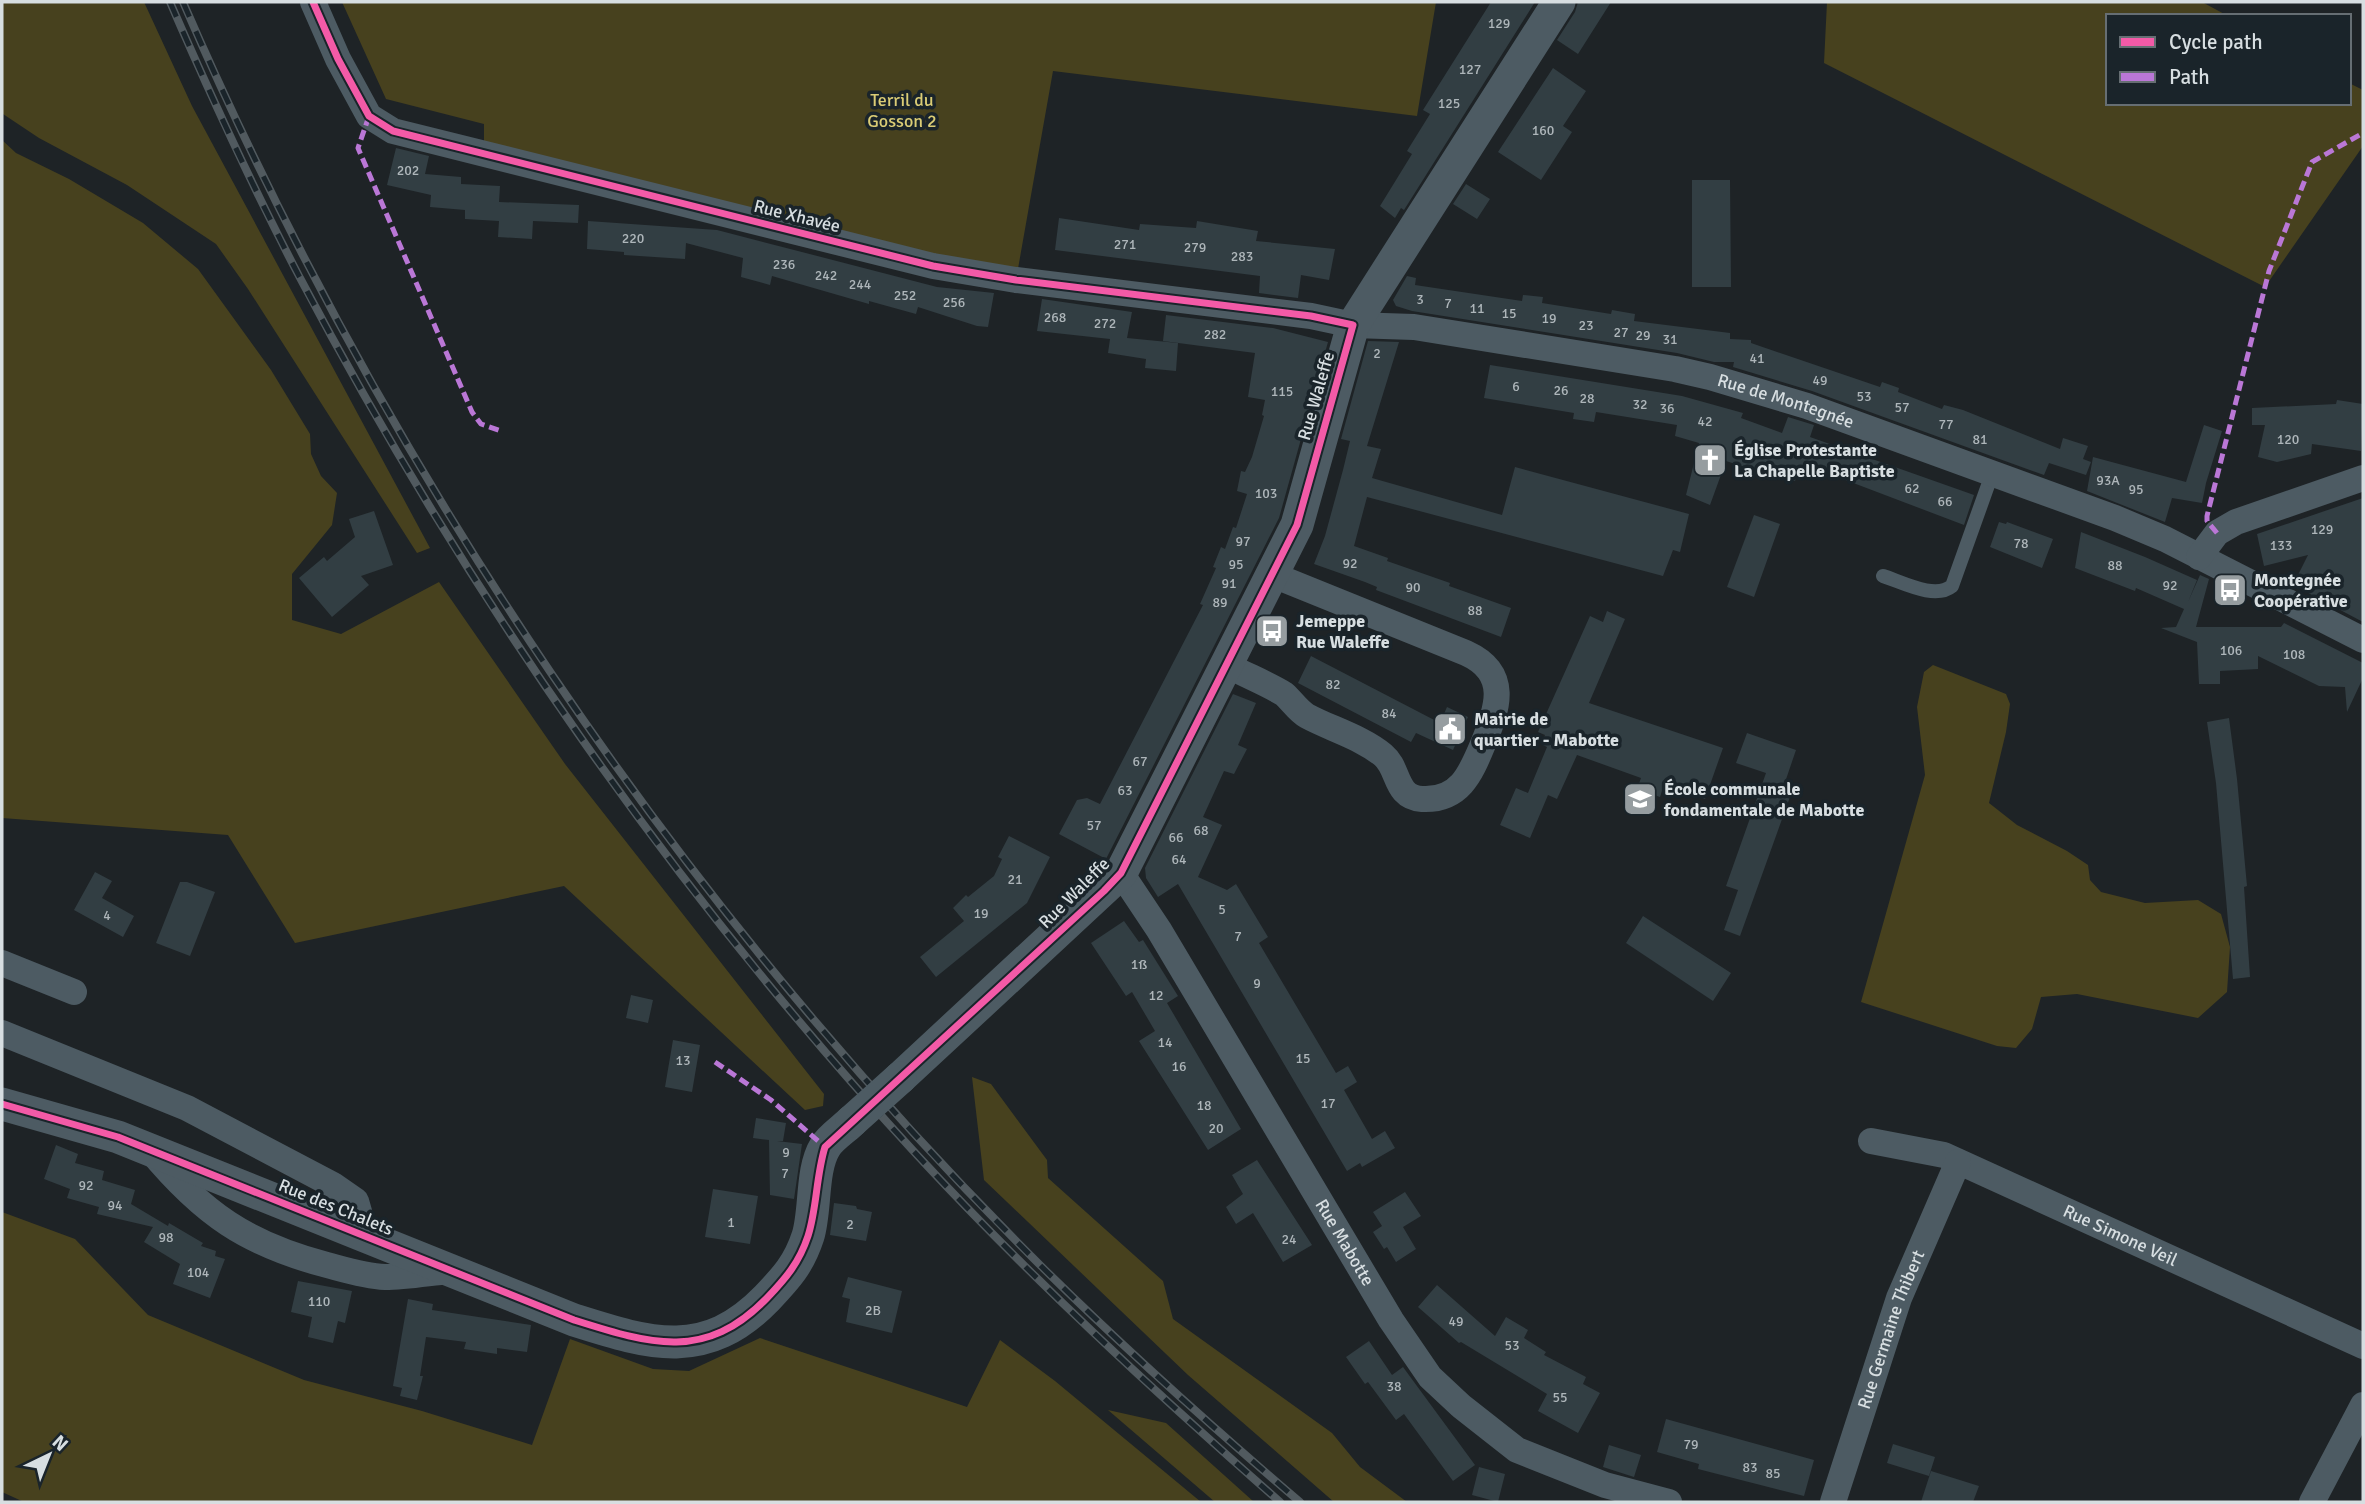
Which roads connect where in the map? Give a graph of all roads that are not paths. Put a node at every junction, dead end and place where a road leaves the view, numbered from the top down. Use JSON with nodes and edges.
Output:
{"nodes":[{"id":1,"x":313,"y":2,"type":"edge"},
{"id":2,"x":1559,"y":2,"type":"edge"},
{"id":3,"x":1353,"y":325,"type":"junction"},
{"id":4,"x":1992,"y":474,"type":"junction"},
{"id":5,"x":2363,"y":478,"type":"edge"},
{"id":6,"x":2199,"y":557,"type":"junction"},
{"id":7,"x":1273,"y":575,"type":"junction"},
{"id":8,"x":1882,"y":576,"type":"dead end"},
{"id":9,"x":2363,"y":640,"type":"edge"},
{"id":10,"x":1227,"y":665,"type":"junction"},
{"id":11,"x":1121,"y":873,"type":"junction"},
{"id":12,"x":2,"y":963,"type":"edge"},
{"id":13,"x":74,"y":992,"type":"dead end"},
{"id":14,"x":2,"y":1033,"type":"edge"},
{"id":15,"x":2,"y":1104,"type":"edge"},
{"id":16,"x":1871,"y":1140,"type":"dead end"},
{"id":17,"x":149,"y":1149,"type":"junction"},
{"id":18,"x":1958,"y":1162,"type":"junction"},
{"id":19,"x":366,"y":1236,"type":"junction"},
{"id":20,"x":453,"y":1271,"type":"junction"},
{"id":21,"x":658,"y":1342,"type":"joint"},
{"id":22,"x":2363,"y":1346,"type":"edge"},
{"id":23,"x":2363,"y":1405,"type":"edge"},
{"id":24,"x":1669,"y":1502,"type":"edge"},
{"id":25,"x":1833,"y":1502,"type":"edge"},
{"id":26,"x":2312,"y":1502,"type":"edge"}],
"edges":[{"from":1,"to":3,"type":"street","name":"Rue Xhavée"},
{"from":2,"to":3,"type":"street","name":"Rue Waleffe"},
{"from":3,"to":4,"type":"street","name":"Rue de Montegnée"},
{"from":3,"to":7,"type":"street","name":"Rue Waleffe"},
{"from":4,"to":6,"type":"street","name":"Rue de Montegnée"},
{"from":4,"to":8,"type":"lane"},
{"from":5,"to":6,"type":"street"},
{"from":6,"to":9,"type":"street","name":"Rue de Montegnée"},
{"from":7,"to":10,"type":"street","name":"Rue Waleffe"},
{"from":7,"to":10,"type":"street"},
{"from":10,"to":11,"type":"street","name":"Rue Waleffe"},
{"from":11,"to":21,"type":"street","name":"Rue Waleffe","bridge":true},
{"from":11,"to":24,"type":"street","name":"Rue Mabotte"},
{"from":12,"to":13,"type":"street"},
{"from":14,"to":19,"type":"street"},
{"from":15,"to":17,"type":"street","name":"Rue des Chalets"},
{"from":16,"to":18,"type":"street","name":"Rue Simone Veil"},
{"from":17,"to":19,"type":"street","name":"Rue des Chalets"},
{"from":17,"to":20,"type":"street","name":"Rue des Chalets"},
{"from":18,"to":22,"type":"street","name":"Rue Simone Veil"},
{"from":18,"to":25,"type":"street","name":"Rue Germaine Thibert"},
{"from":19,"to":20,"type":"street","name":"Rue des Chalets"},
{"from":20,"to":21,"type":"street","name":"Rue des Chalets"},
{"from":23,"to":26,"type":"street"}]}
